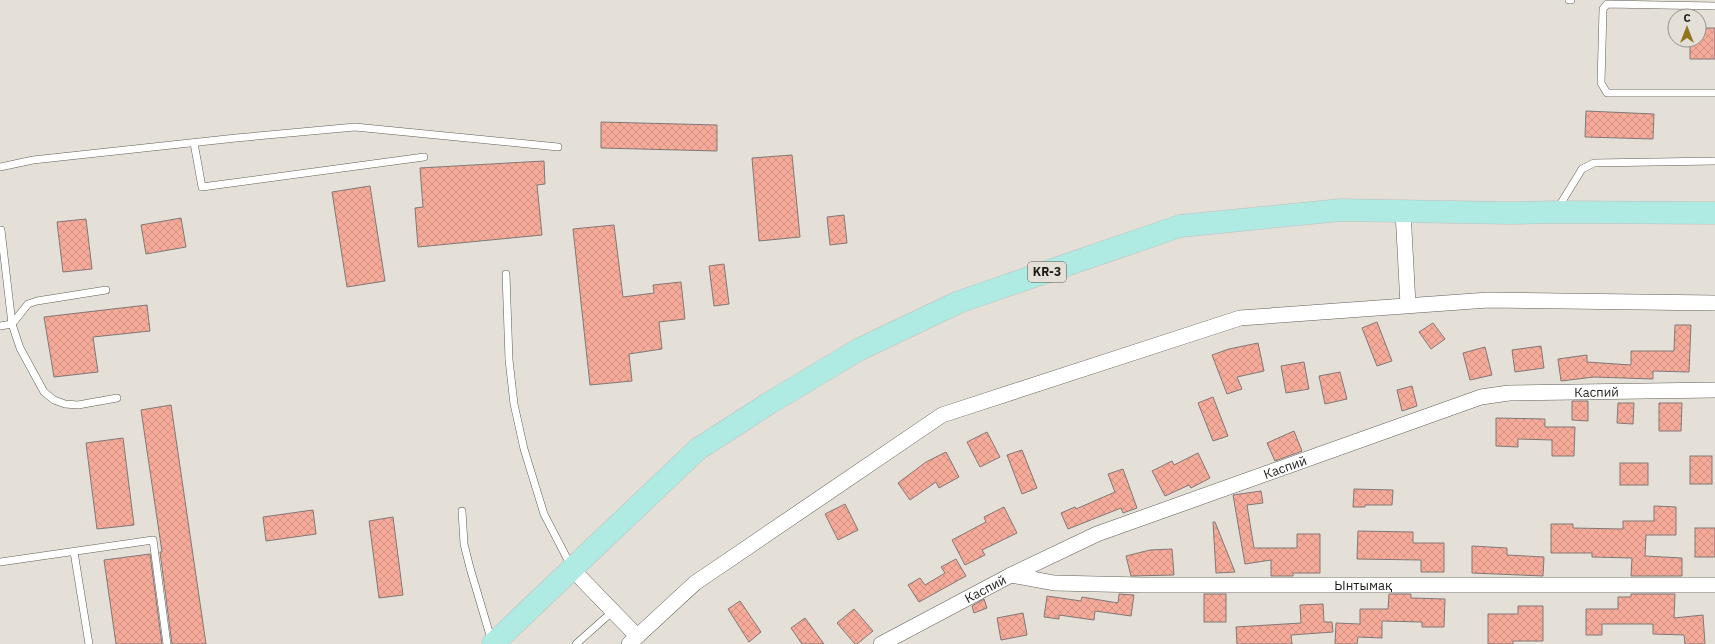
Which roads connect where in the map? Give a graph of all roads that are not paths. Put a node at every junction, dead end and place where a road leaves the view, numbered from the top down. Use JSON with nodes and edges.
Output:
{"nodes":[{"id":1,"x":1603,"y":3,"type":"edge"},
{"id":2,"x":1715,"y":6,"type":"edge"},
{"id":3,"x":1715,"y":92,"type":"edge"},
{"id":4,"x":194,"y":143,"type":"junction"},
{"id":5,"x":558,"y":148,"type":"dead end"},
{"id":6,"x":424,"y":157,"type":"dead end"},
{"id":7,"x":1715,"y":161,"type":"edge"},
{"id":8,"x":0,"y":167,"type":"edge"},
{"id":9,"x":1403,"y":211,"type":"junction"},
{"id":10,"x":1556,"y":212,"type":"junction"},
{"id":11,"x":1715,"y":213,"type":"edge"},
{"id":12,"x":1,"y":230,"type":"dead end"},
{"id":13,"x":506,"y":274,"type":"dead end"},
{"id":14,"x":106,"y":290,"type":"dead end"},
{"id":15,"x":1715,"y":303,"type":"edge"},
{"id":16,"x":1408,"y":305,"type":"junction"},
{"id":17,"x":12,"y":324,"type":"junction"},
{"id":18,"x":0,"y":326,"type":"edge"},
{"id":19,"x":1715,"y":390,"type":"edge"},
{"id":20,"x":117,"y":398,"type":"dead end"},
{"id":21,"x":462,"y":511,"type":"dead end"},
{"id":22,"x":74,"y":552,"type":"junction"},
{"id":23,"x":0,"y":562,"type":"edge"},
{"id":24,"x":572,"y":569,"type":"junction"},
{"id":25,"x":1011,"y":575,"type":"junction"},
{"id":26,"x":1715,"y":585,"type":"edge"},
{"id":27,"x":613,"y":611,"type":"junction"},
{"id":28,"x":633,"y":640,"type":"edge"},
{"id":29,"x":89,"y":644,"type":"edge"},
{"id":30,"x":167,"y":644,"type":"edge"},
{"id":31,"x":492,"y":644,"type":"edge"},
{"id":32,"x":576,"y":644,"type":"edge"},
{"id":33,"x":881,"y":644,"type":"edge"}],
"edges":[{"from":1,"to":2,"type":"lane"},
{"from":1,"to":3,"type":"lane"},
{"from":4,"to":5,"type":"lane"},
{"from":4,"to":6,"type":"lane"},
{"from":4,"to":8,"type":"lane"},
{"from":7,"to":10,"type":"lane"},
{"from":9,"to":10,"type":"main road","number":"KR-3"},
{"from":9,"to":16,"type":"street"},
{"from":9,"to":24,"type":"main road","number":"KR-3"},
{"from":10,"to":11,"type":"main road","number":"KR-3"},
{"from":12,"to":17,"type":"lane"},
{"from":13,"to":24,"type":"lane"},
{"from":14,"to":17,"type":"lane"},
{"from":15,"to":16,"type":"street"},
{"from":16,"to":28,"type":"street"},
{"from":17,"to":18,"type":"lane"},
{"from":17,"to":20,"type":"lane"},
{"from":19,"to":25,"type":"street","name":"Каспий"},
{"from":21,"to":31,"type":"lane"},
{"from":22,"to":23,"type":"lane"},
{"from":22,"to":29,"type":"lane"},
{"from":22,"to":30,"type":"lane"},
{"from":24,"to":27,"type":"street"},
{"from":24,"to":31,"type":"main road","number":"KR-3"},
{"from":25,"to":26,"type":"street","name":"Ынтымақ"},
{"from":25,"to":33,"type":"street","name":"Каспий"},
{"from":27,"to":28,"type":"street"},
{"from":27,"to":32,"type":"lane"}]}
